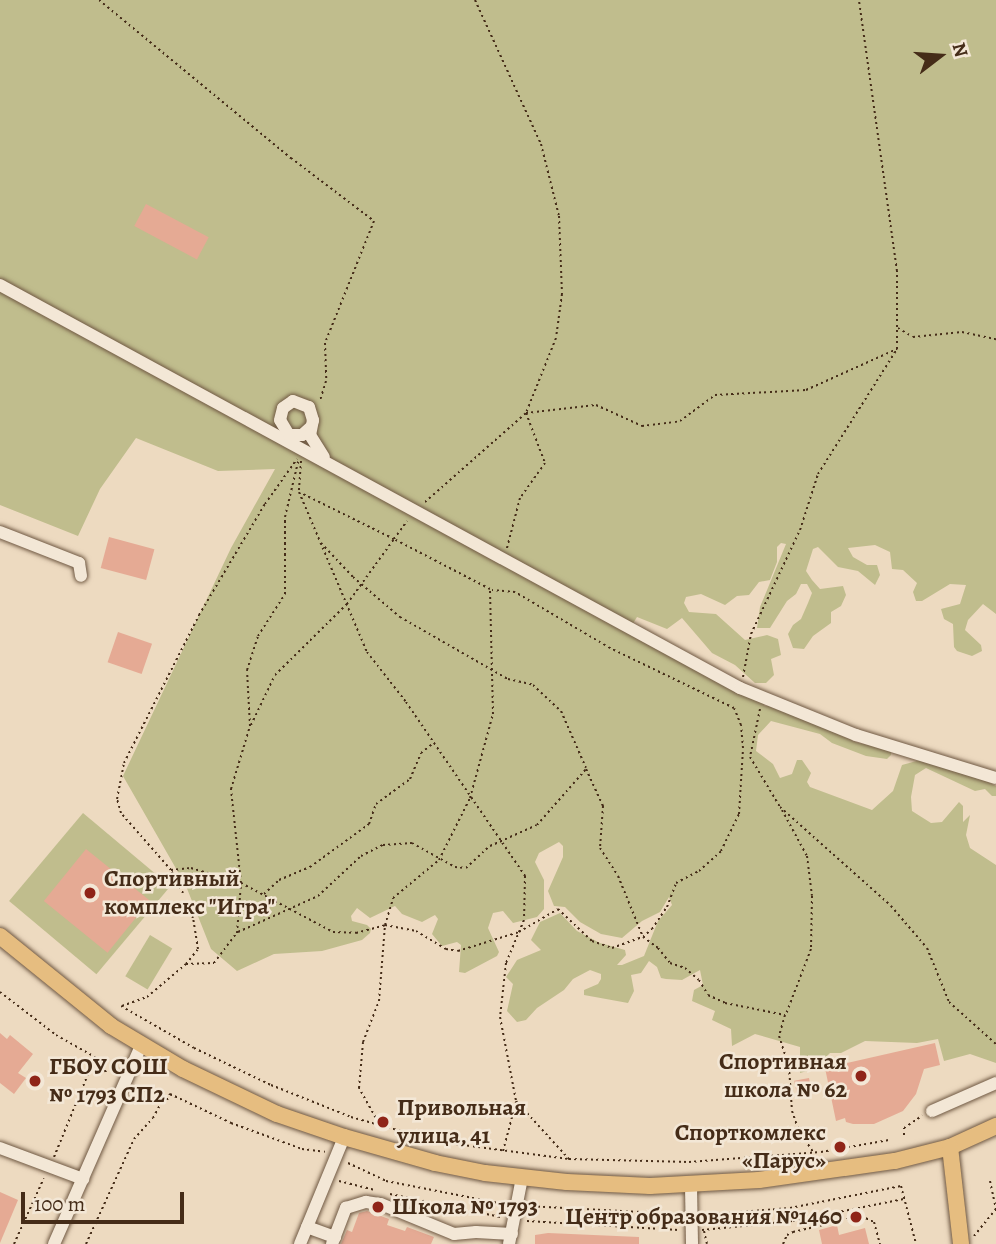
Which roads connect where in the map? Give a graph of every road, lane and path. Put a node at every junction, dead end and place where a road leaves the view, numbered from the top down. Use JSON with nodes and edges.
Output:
{"nodes":[{"id":1,"x":99,"y":0,"type":"edge"},
{"id":2,"x":475,"y":0,"type":"edge"},
{"id":3,"x":859,"y":0,"type":"edge"},
{"id":4,"x":0,"y":285,"type":"edge"},
{"id":5,"x":897,"y":328,"type":"junction"},
{"id":6,"x":996,"y":339,"type":"edge"},
{"id":7,"x":897,"y":349,"type":"junction"},
{"id":8,"x":319,"y":402,"type":"dead end"},
{"id":9,"x":526,"y":413,"type":"junction"},
{"id":10,"x":280,"y":414,"type":"junction"},
{"id":11,"x":311,"y":427,"type":"junction"},
{"id":12,"x":266,"y":428,"type":"junction"},
{"id":13,"x":303,"y":449,"type":"junction"},
{"id":14,"x":332,"y":464,"type":"junction"},
{"id":15,"x":299,"y":492,"type":"junction"},
{"id":16,"x":414,"y":512,"type":"junction"},
{"id":17,"x":0,"y":532,"type":"edge"},
{"id":18,"x":394,"y":539,"type":"junction"},
{"id":19,"x":320,"y":542,"type":"junction"},
{"id":20,"x":504,"y":559,"type":"junction"},
{"id":21,"x":81,"y":576,"type":"dead end"},
{"id":22,"x":361,"y":584,"type":"junction"},
{"id":23,"x":491,"y":589,"type":"junction"},
{"id":24,"x":347,"y":604,"type":"junction"},
{"id":25,"x":492,"y":669,"type":"junction"},
{"id":26,"x":740,"y":688,"type":"junction"},
{"id":27,"x":764,"y":697,"type":"junction"},
{"id":28,"x":734,"y":708,"type":"junction"},
{"id":29,"x":250,"y":726,"type":"junction"},
{"id":30,"x":433,"y":744,"type":"junction"},
{"id":31,"x":586,"y":769,"type":"junction"},
{"id":32,"x":996,"y":778,"type":"edge"},
{"id":33,"x":470,"y":798,"type":"junction"},
{"id":34,"x":780,"y":807,"type":"junction"},
{"id":35,"x":501,"y":842,"type":"junction"},
{"id":36,"x":439,"y":859,"type":"junction"},
{"id":37,"x":171,"y":870,"type":"junction"},
{"id":38,"x":241,"y":883,"type":"junction"},
{"id":39,"x":183,"y":893,"type":"dead end"},
{"id":40,"x":263,"y":894,"type":"junction"},
{"id":41,"x":187,"y":906,"type":"dead end"},
{"id":42,"x":293,"y":910,"type":"junction"},
{"id":43,"x":385,"y":925,"type":"junction"},
{"id":44,"x":519,"y":932,"type":"junction"},
{"id":45,"x":237,"y":933,"type":"junction"},
{"id":46,"x":0,"y":936,"type":"edge"},
{"id":47,"x":643,"y":937,"type":"junction"},
{"id":48,"x":186,"y":964,"type":"junction"},
{"id":49,"x":0,"y":992,"type":"edge"},
{"id":50,"x":785,"y":1015,"type":"junction"},
{"id":51,"x":996,"y":1044,"type":"edge"},
{"id":52,"x":142,"y":1045,"type":"junction"},
{"id":53,"x":95,"y":1057,"type":"junction"},
{"id":54,"x":106,"y":1072,"type":"dead end"},
{"id":55,"x":996,"y":1083,"type":"edge"},
{"id":56,"x":139,"y":1088,"type":"dead end"},
{"id":57,"x":163,"y":1099,"type":"junction"},
{"id":58,"x":516,"y":1101,"type":"junction"},
{"id":59,"x":932,"y":1111,"type":"joint"},
{"id":60,"x":380,"y":1126,"type":"junction"},
{"id":61,"x":996,"y":1126,"type":"edge"},
{"id":62,"x":904,"y":1135,"type":"dead end"},
{"id":63,"x":344,"y":1137,"type":"junction"},
{"id":64,"x":889,"y":1140,"type":"dead end"},
{"id":65,"x":950,"y":1147,"type":"junction"},
{"id":66,"x":0,"y":1148,"type":"edge"},
{"id":67,"x":503,"y":1152,"type":"junction"},
{"id":68,"x":814,"y":1153,"type":"junction"},
{"id":69,"x":329,"y":1154,"type":"dead end"},
{"id":70,"x":569,"y":1159,"type":"junction"},
{"id":71,"x":346,"y":1162,"type":"dead end"},
{"id":72,"x":50,"y":1167,"type":"junction"},
{"id":73,"x":328,"y":1177,"type":"junction"},
{"id":74,"x":522,"y":1178,"type":"junction"},
{"id":75,"x":83,"y":1179,"type":"junction"},
{"id":76,"x":990,"y":1181,"type":"dead end"},
{"id":77,"x":691,"y":1186,"type":"junction"},
{"id":78,"x":904,"y":1199,"type":"junction"},
{"id":79,"x":516,"y":1206,"type":"junction"},
{"id":80,"x":996,"y":1210,"type":"edge"},
{"id":81,"x":692,"y":1215,"type":"junction"},
{"id":82,"x":514,"y":1220,"type":"junction"},
{"id":83,"x":307,"y":1227,"type":"junction"},
{"id":84,"x":696,"y":1235,"type":"edge"},
{"id":85,"x":452,"y":1239,"type":"edge"},
{"id":86,"x":510,"y":1239,"type":"edge"},
{"id":87,"x":333,"y":1240,"type":"edge"},
{"id":88,"x":15,"y":1243,"type":"edge"},
{"id":89,"x":19,"y":1244,"type":"edge"},
{"id":90,"x":54,"y":1244,"type":"edge"},
{"id":91,"x":86,"y":1244,"type":"edge"},
{"id":92,"x":300,"y":1244,"type":"edge"},
{"id":93,"x":707,"y":1244,"type":"edge"},
{"id":94,"x":783,"y":1244,"type":"edge"},
{"id":95,"x":880,"y":1244,"type":"edge"},
{"id":96,"x":916,"y":1244,"type":"edge"},
{"id":97,"x":961,"y":1244,"type":"edge"},
{"id":98,"x":967,"y":1244,"type":"edge"}],
"edges":[{"from":1,"to":8,"type":"path"},
{"from":2,"to":9,"type":"path"},
{"from":3,"to":5,"type":"path"},
{"from":4,"to":12,"type":"street"},
{"from":5,"to":6,"type":"path"},
{"from":5,"to":7,"type":"path"},
{"from":7,"to":9,"type":"path"},
{"from":7,"to":26,"type":"path"},
{"from":9,"to":16,"type":"path"},
{"from":9,"to":20,"type":"path"},
{"from":10,"to":11,"type":"street"},
{"from":10,"to":11,"type":"street"},
{"from":10,"to":12,"type":"street"},
{"from":11,"to":14,"type":"street"},
{"from":12,"to":13,"type":"street"},
{"from":13,"to":14,"type":"street"},
{"from":13,"to":15,"type":"path"},
{"from":13,"to":29,"type":"path"},
{"from":13,"to":37,"type":"path"},
{"from":14,"to":16,"type":"street"},
{"from":15,"to":18,"type":"path"},
{"from":15,"to":19,"type":"path"},
{"from":16,"to":18,"type":"path"},
{"from":16,"to":20,"type":"street"},
{"from":17,"to":21,"type":"street"},
{"from":18,"to":22,"type":"path"},
{"from":18,"to":23,"type":"path"},
{"from":19,"to":22,"type":"path"},
{"from":19,"to":24,"type":"path"},
{"from":20,"to":26,"type":"street"},
{"from":22,"to":24,"type":"path"},
{"from":22,"to":25,"type":"path"},
{"from":23,"to":25,"type":"path"},
{"from":23,"to":28,"type":"path"},
{"from":24,"to":29,"type":"path"},
{"from":24,"to":30,"type":"path"},
{"from":25,"to":31,"type":"path"},
{"from":25,"to":33,"type":"path"},
{"from":26,"to":27,"type":"street"},
{"from":26,"to":28,"type":"path"},
{"from":27,"to":32,"type":"street"},
{"from":27,"to":34,"type":"path"},
{"from":28,"to":47,"type":"path"},
{"from":29,"to":38,"type":"path"},
{"from":30,"to":33,"type":"path"},
{"from":30,"to":40,"type":"path"},
{"from":31,"to":35,"type":"path"},
{"from":31,"to":47,"type":"path"},
{"from":33,"to":35,"type":"path"},
{"from":33,"to":36,"type":"path"},
{"from":34,"to":50,"type":"path"},
{"from":34,"to":51,"type":"path"},
{"from":35,"to":36,"type":"path"},
{"from":35,"to":44,"type":"path"},
{"from":36,"to":42,"type":"path"},
{"from":36,"to":43,"type":"path"},
{"from":37,"to":38,"type":"path"},
{"from":37,"to":39,"type":"path"},
{"from":38,"to":40,"type":"path"},
{"from":38,"to":45,"type":"path"},
{"from":40,"to":42,"type":"path"},
{"from":41,"to":48,"type":"path"},
{"from":42,"to":43,"type":"path"},
{"from":42,"to":45,"type":"path"},
{"from":43,"to":44,"type":"path"},
{"from":43,"to":60,"type":"path"},
{"from":44,"to":47,"type":"path"},
{"from":44,"to":58,"type":"path"},
{"from":45,"to":48,"type":"path"},
{"from":46,"to":52,"type":"main road"},
{"from":47,"to":50,"type":"path"},
{"from":48,"to":60,"type":"path"},
{"from":49,"to":53,"type":"path"},
{"from":50,"to":68,"type":"path"},
{"from":52,"to":63,"type":"main road"},
{"from":52,"to":75,"type":"street"},
{"from":53,"to":54,"type":"path"},
{"from":53,"to":72,"type":"path"},
{"from":55,"to":59,"type":"street"},
{"from":56,"to":57,"type":"path"},
{"from":57,"to":69,"type":"path"},
{"from":57,"to":91,"type":"path"},
{"from":58,"to":67,"type":"path"},
{"from":58,"to":70,"type":"path"},
{"from":59,"to":62,"type":"path"},
{"from":60,"to":67,"type":"path"},
{"from":61,"to":65,"type":"main road"},
{"from":63,"to":73,"type":"street"},
{"from":63,"to":74,"type":"main road"},
{"from":64,"to":68,"type":"path"},
{"from":65,"to":77,"type":"main road"},
{"from":65,"to":97,"type":"main road"},
{"from":66,"to":72,"type":"street"},
{"from":67,"to":70,"type":"path"},
{"from":68,"to":70,"type":"path"},
{"from":71,"to":79,"type":"path"},
{"from":72,"to":75,"type":"street"},
{"from":72,"to":88,"type":"path"},
{"from":73,"to":82,"type":"path"},
{"from":73,"to":83,"type":"street"},
{"from":74,"to":77,"type":"main road"},
{"from":74,"to":79,"type":"street"},
{"from":75,"to":90,"type":"street"},
{"from":76,"to":80,"type":"path"},
{"from":77,"to":81,"type":"street"},
{"from":78,"to":81,"type":"path"},
{"from":78,"to":84,"type":"path"},
{"from":78,"to":96,"type":"path"},
{"from":79,"to":81,"type":"path"},
{"from":79,"to":82,"type":"street"},
{"from":80,"to":98,"type":"path"},
{"from":81,"to":84,"type":"street"},
{"from":82,"to":84,"type":"path"},
{"from":82,"to":86,"type":"street"},
{"from":83,"to":87,"type":"street"},
{"from":83,"to":92,"type":"street"},
{"from":84,"to":93,"type":"path"},
{"from":85,"to":86,"type":"street"},
{"from":85,"to":87,"type":"street"},
{"from":88,"to":89,"type":"path"},
{"from":94,"to":95,"type":"path"}]}
